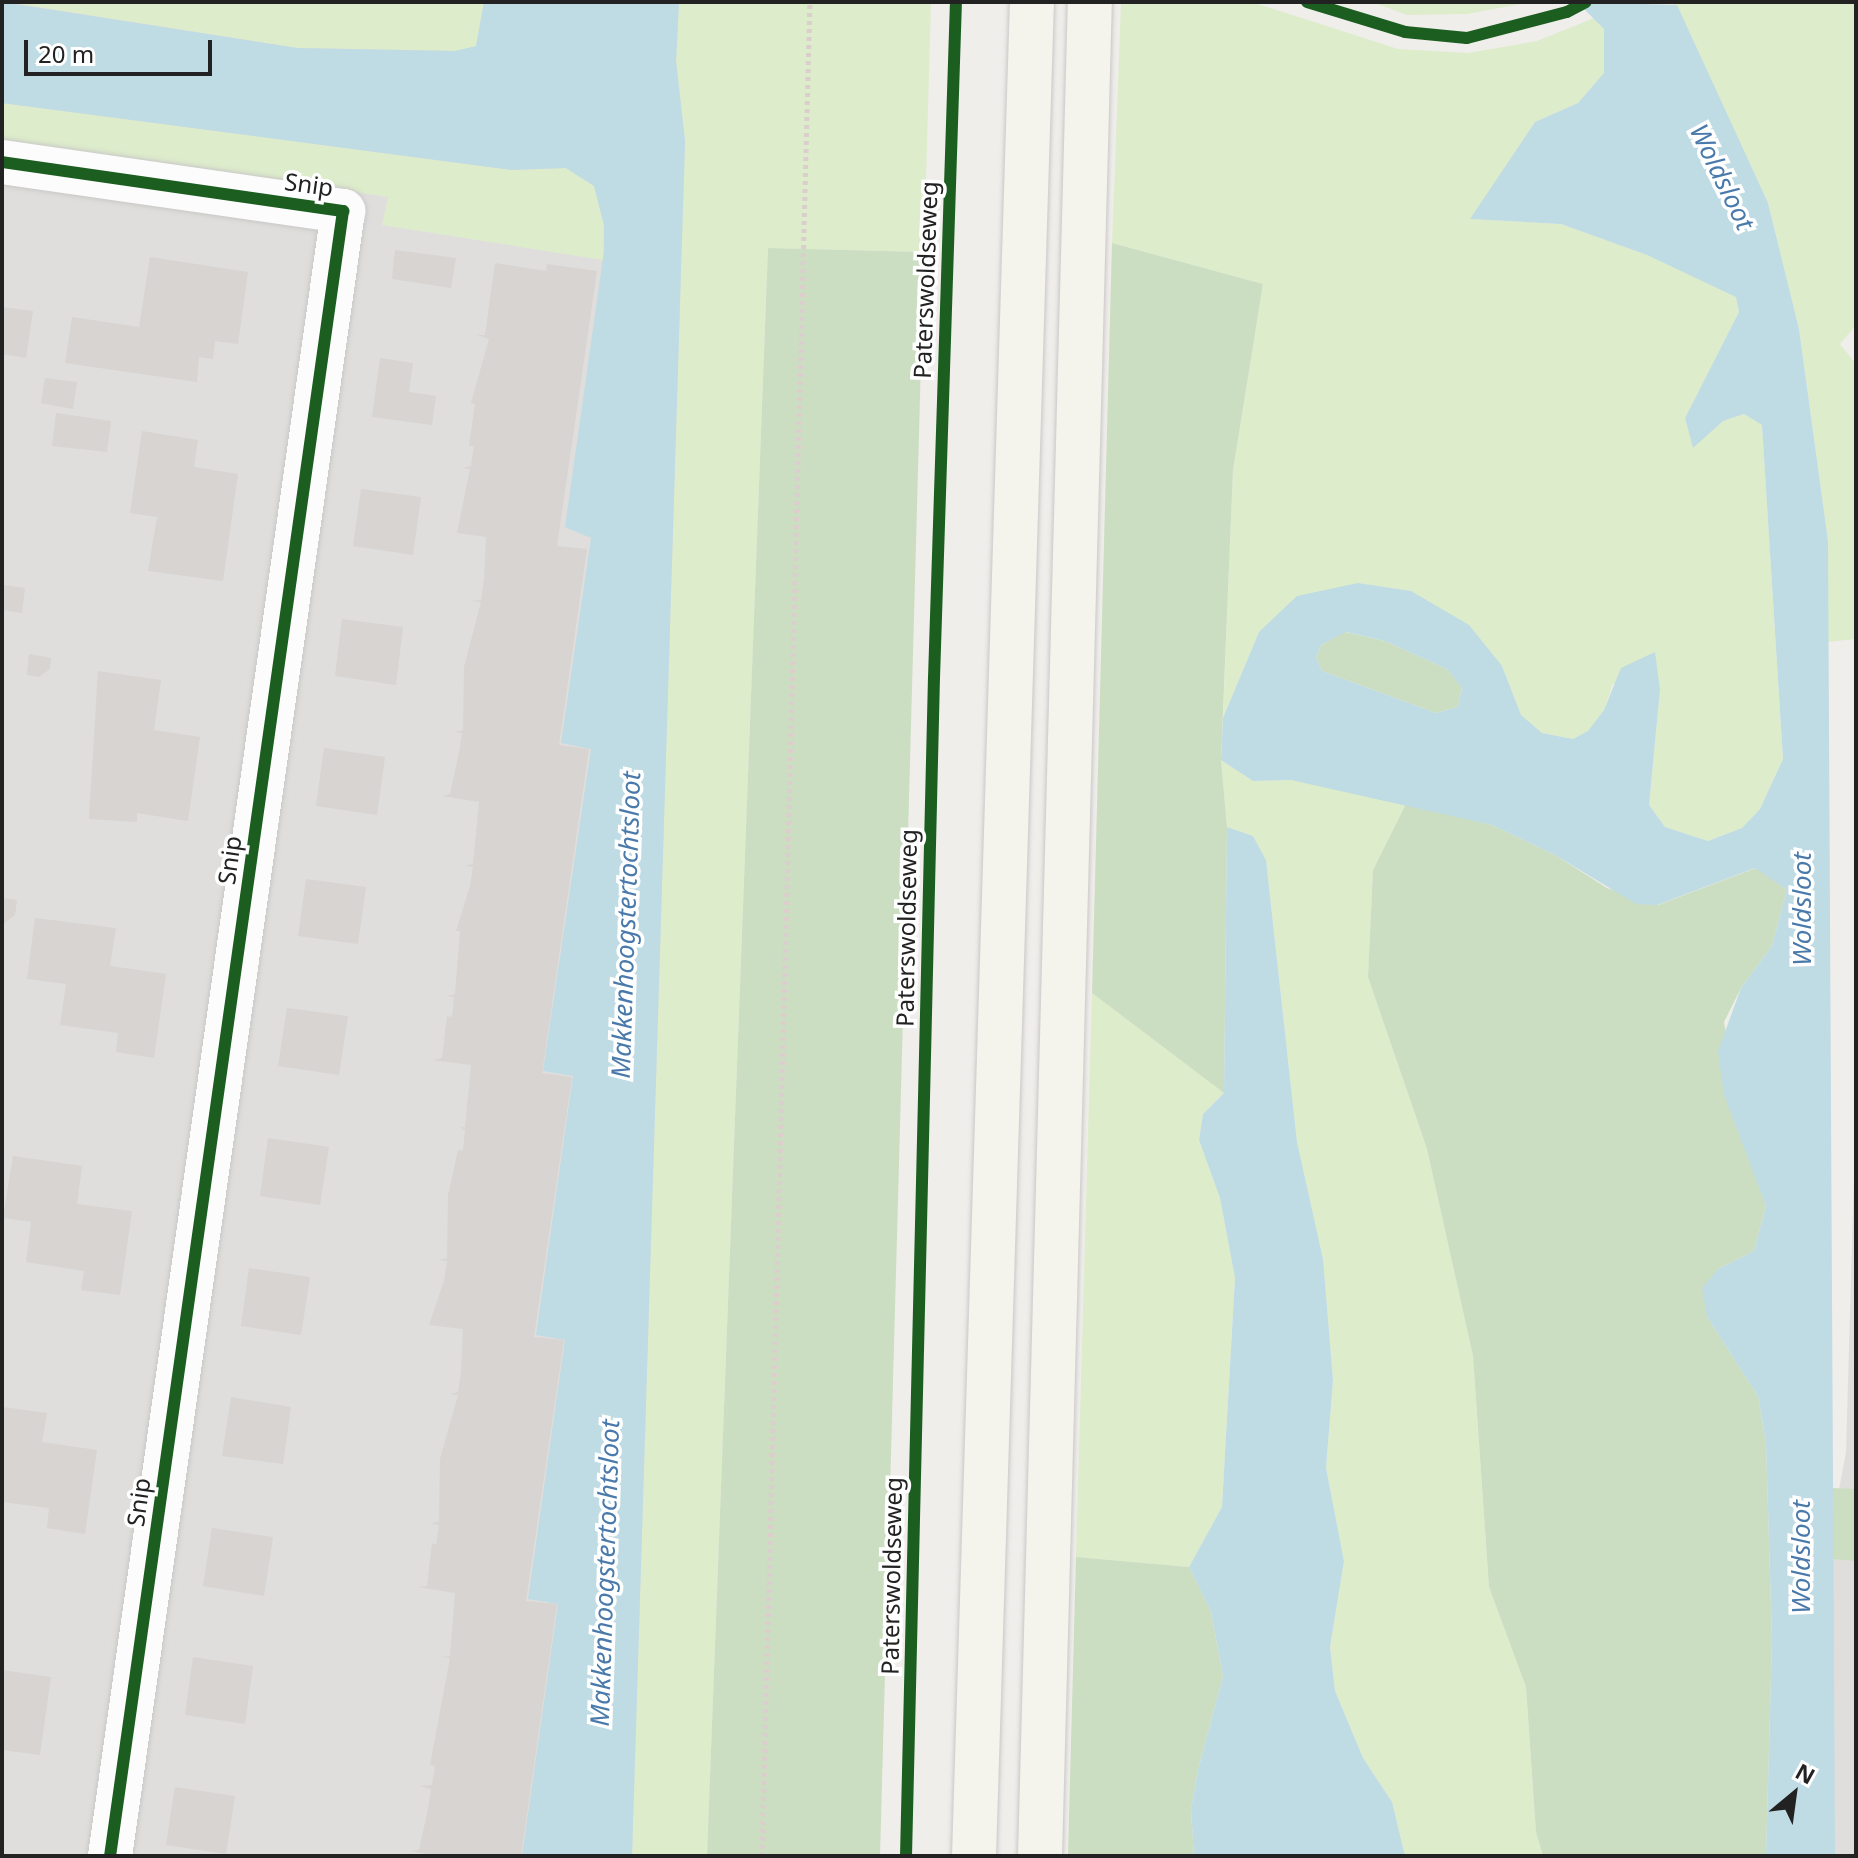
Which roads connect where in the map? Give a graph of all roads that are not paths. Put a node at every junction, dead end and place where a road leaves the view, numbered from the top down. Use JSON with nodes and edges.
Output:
{"nodes":[{"id":1,"x":1032,"y":2,"type":"edge"},
{"id":2,"x":1090,"y":2,"type":"edge"},
{"id":3,"x":2,"y":162,"type":"edge"},
{"id":4,"x":110,"y":1856,"type":"edge"},
{"id":5,"x":974,"y":1856,"type":"edge"},
{"id":6,"x":1040,"y":1856,"type":"edge"}],
"edges":[{"from":1,"to":5,"type":"main road"},
{"from":2,"to":6,"type":"main road"},
{"from":3,"to":4,"type":"street","name":"Snip"}]}
